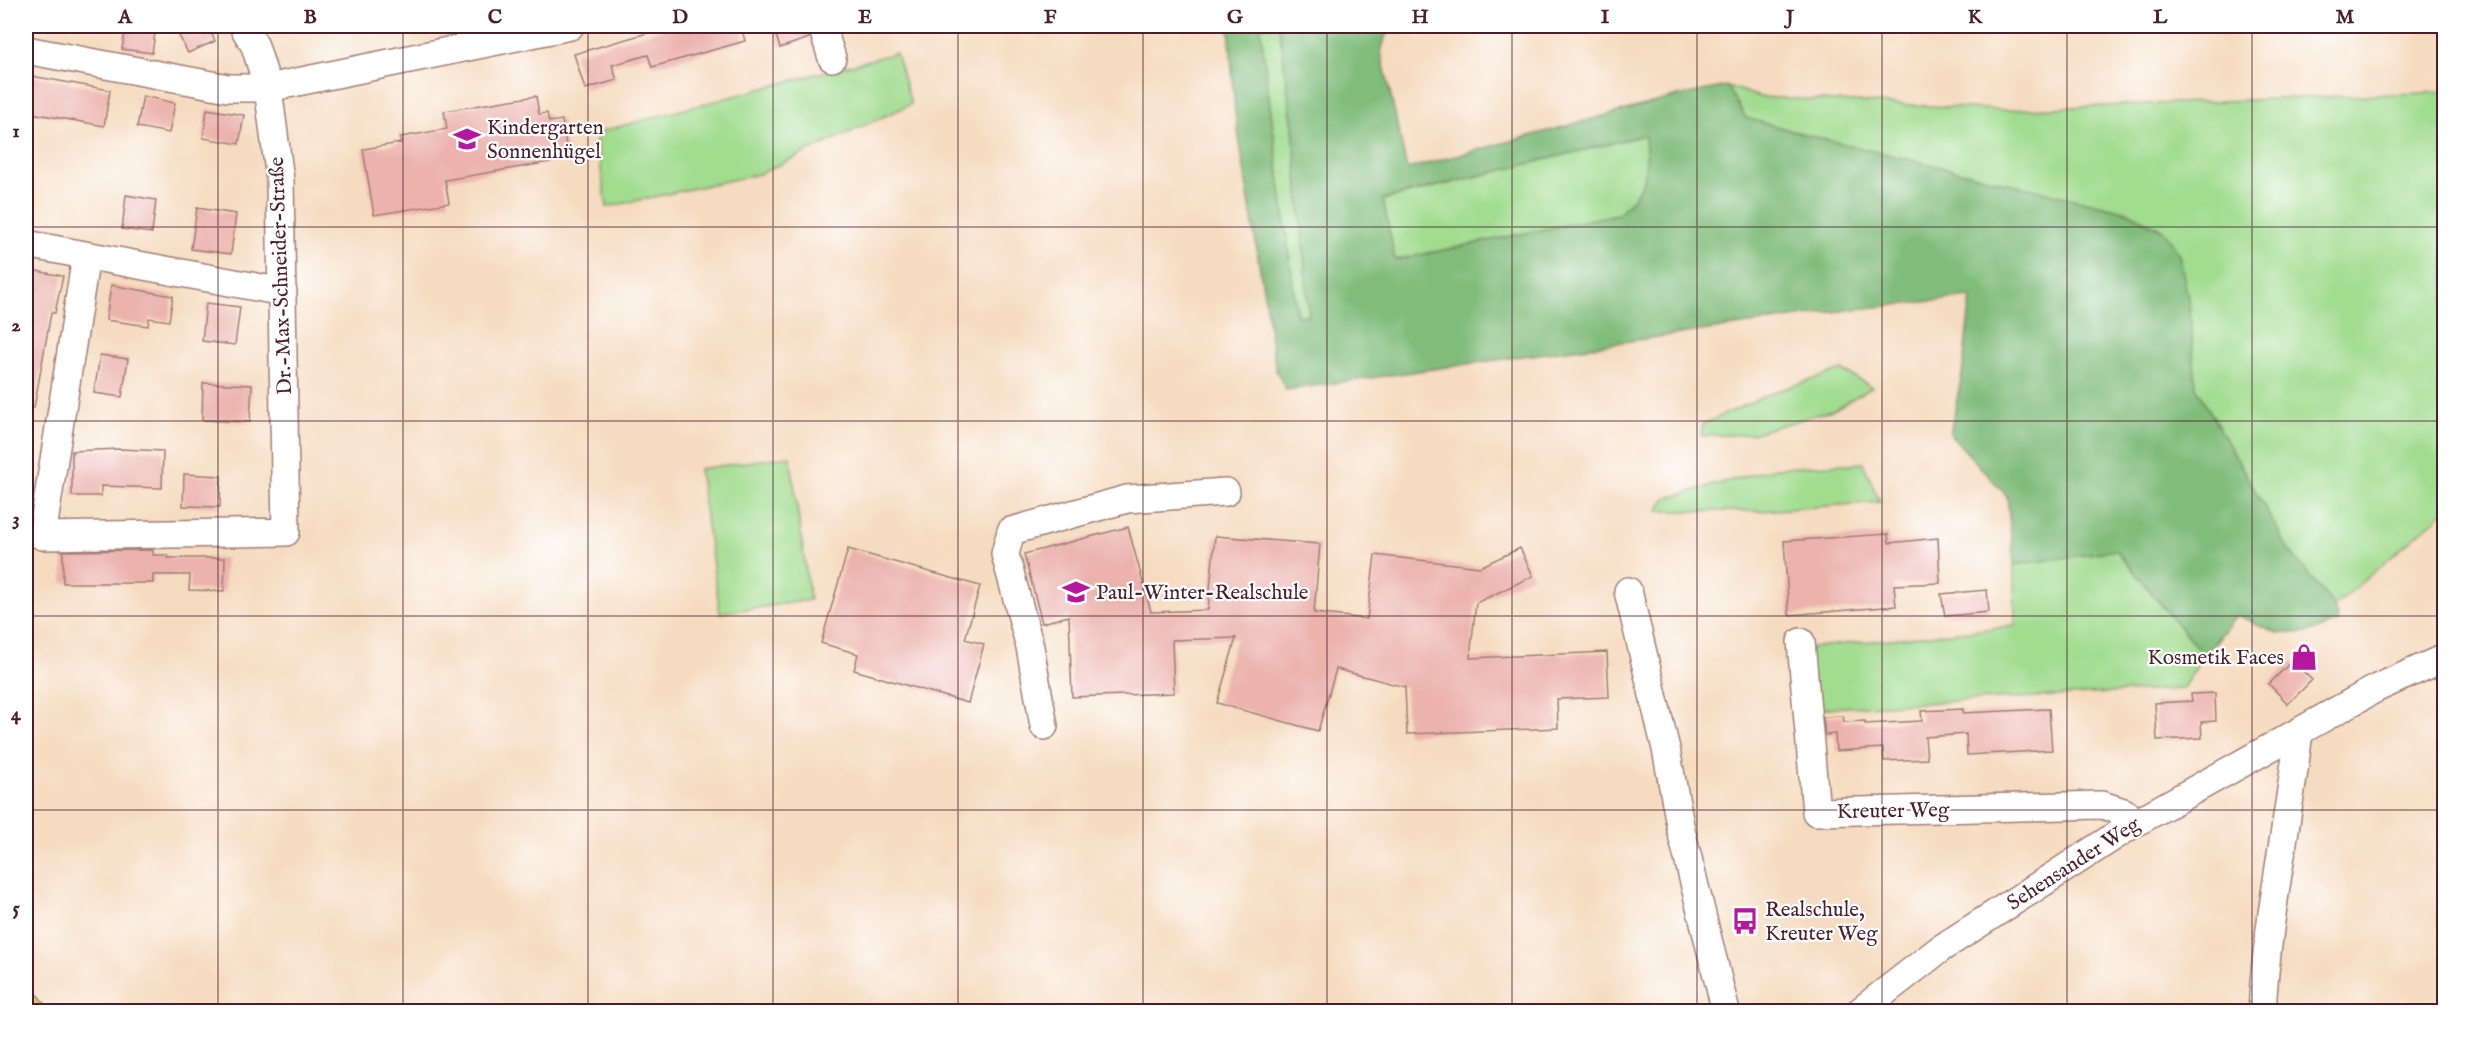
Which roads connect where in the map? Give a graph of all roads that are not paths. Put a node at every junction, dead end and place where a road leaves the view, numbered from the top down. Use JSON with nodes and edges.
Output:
{"nodes":[{"id":1,"x":243,"y":26,"type":"edge"},
{"id":2,"x":570,"y":26,"type":"edge"},
{"id":3,"x":822,"y":26,"type":"edge"},
{"id":4,"x":26,"y":50,"type":"edge"},
{"id":5,"x":832,"y":58,"type":"dead end"},
{"id":6,"x":267,"y":88,"type":"junction"},
{"id":7,"x":26,"y":244,"type":"edge"},
{"id":8,"x":86,"y":256,"type":"junction"},
{"id":9,"x":283,"y":292,"type":"junction"},
{"id":10,"x":1226,"y":492,"type":"dead end"},
{"id":11,"x":1628,"y":591,"type":"dead end"},
{"id":12,"x":1801,"y":642,"type":"dead end"},
{"id":13,"x":2445,"y":658,"type":"edge"},
{"id":14,"x":1044,"y":726,"type":"dead end"},
{"id":15,"x":2299,"y":732,"type":"junction"},
{"id":16,"x":2135,"y":823,"type":"junction"},
{"id":17,"x":26,"y":1008,"type":"edge"},
{"id":18,"x":29,"y":1011,"type":"edge"},
{"id":19,"x":1726,"y":1011,"type":"edge"},
{"id":20,"x":1859,"y":1011,"type":"edge"},
{"id":21,"x":2262,"y":1011,"type":"edge"}],
"edges":[{"from":1,"to":6,"type":"street","name":"Dr.-Max-Schneider-Straße"},
{"from":2,"to":6,"type":"street"},
{"from":3,"to":5,"type":"street"},
{"from":4,"to":6,"type":"street"},
{"from":6,"to":9,"type":"street","name":"Dr.-Max-Schneider-Straße"},
{"from":7,"to":8,"type":"street"},
{"from":8,"to":9,"type":"street"},
{"from":8,"to":9,"type":"street","name":"Dr.-Max-Schneider-Straße"},
{"from":10,"to":14,"type":"street"},
{"from":11,"to":19,"type":"street"},
{"from":12,"to":16,"type":"street","name":"Kreuter Weg"},
{"from":13,"to":15,"type":"street","name":"Sehensander Weg"},
{"from":15,"to":16,"type":"street","name":"Sehensander Weg"},
{"from":15,"to":21,"type":"street"},
{"from":16,"to":20,"type":"street","name":"Sehensander Weg"},
{"from":17,"to":18,"type":"main road"}]}
